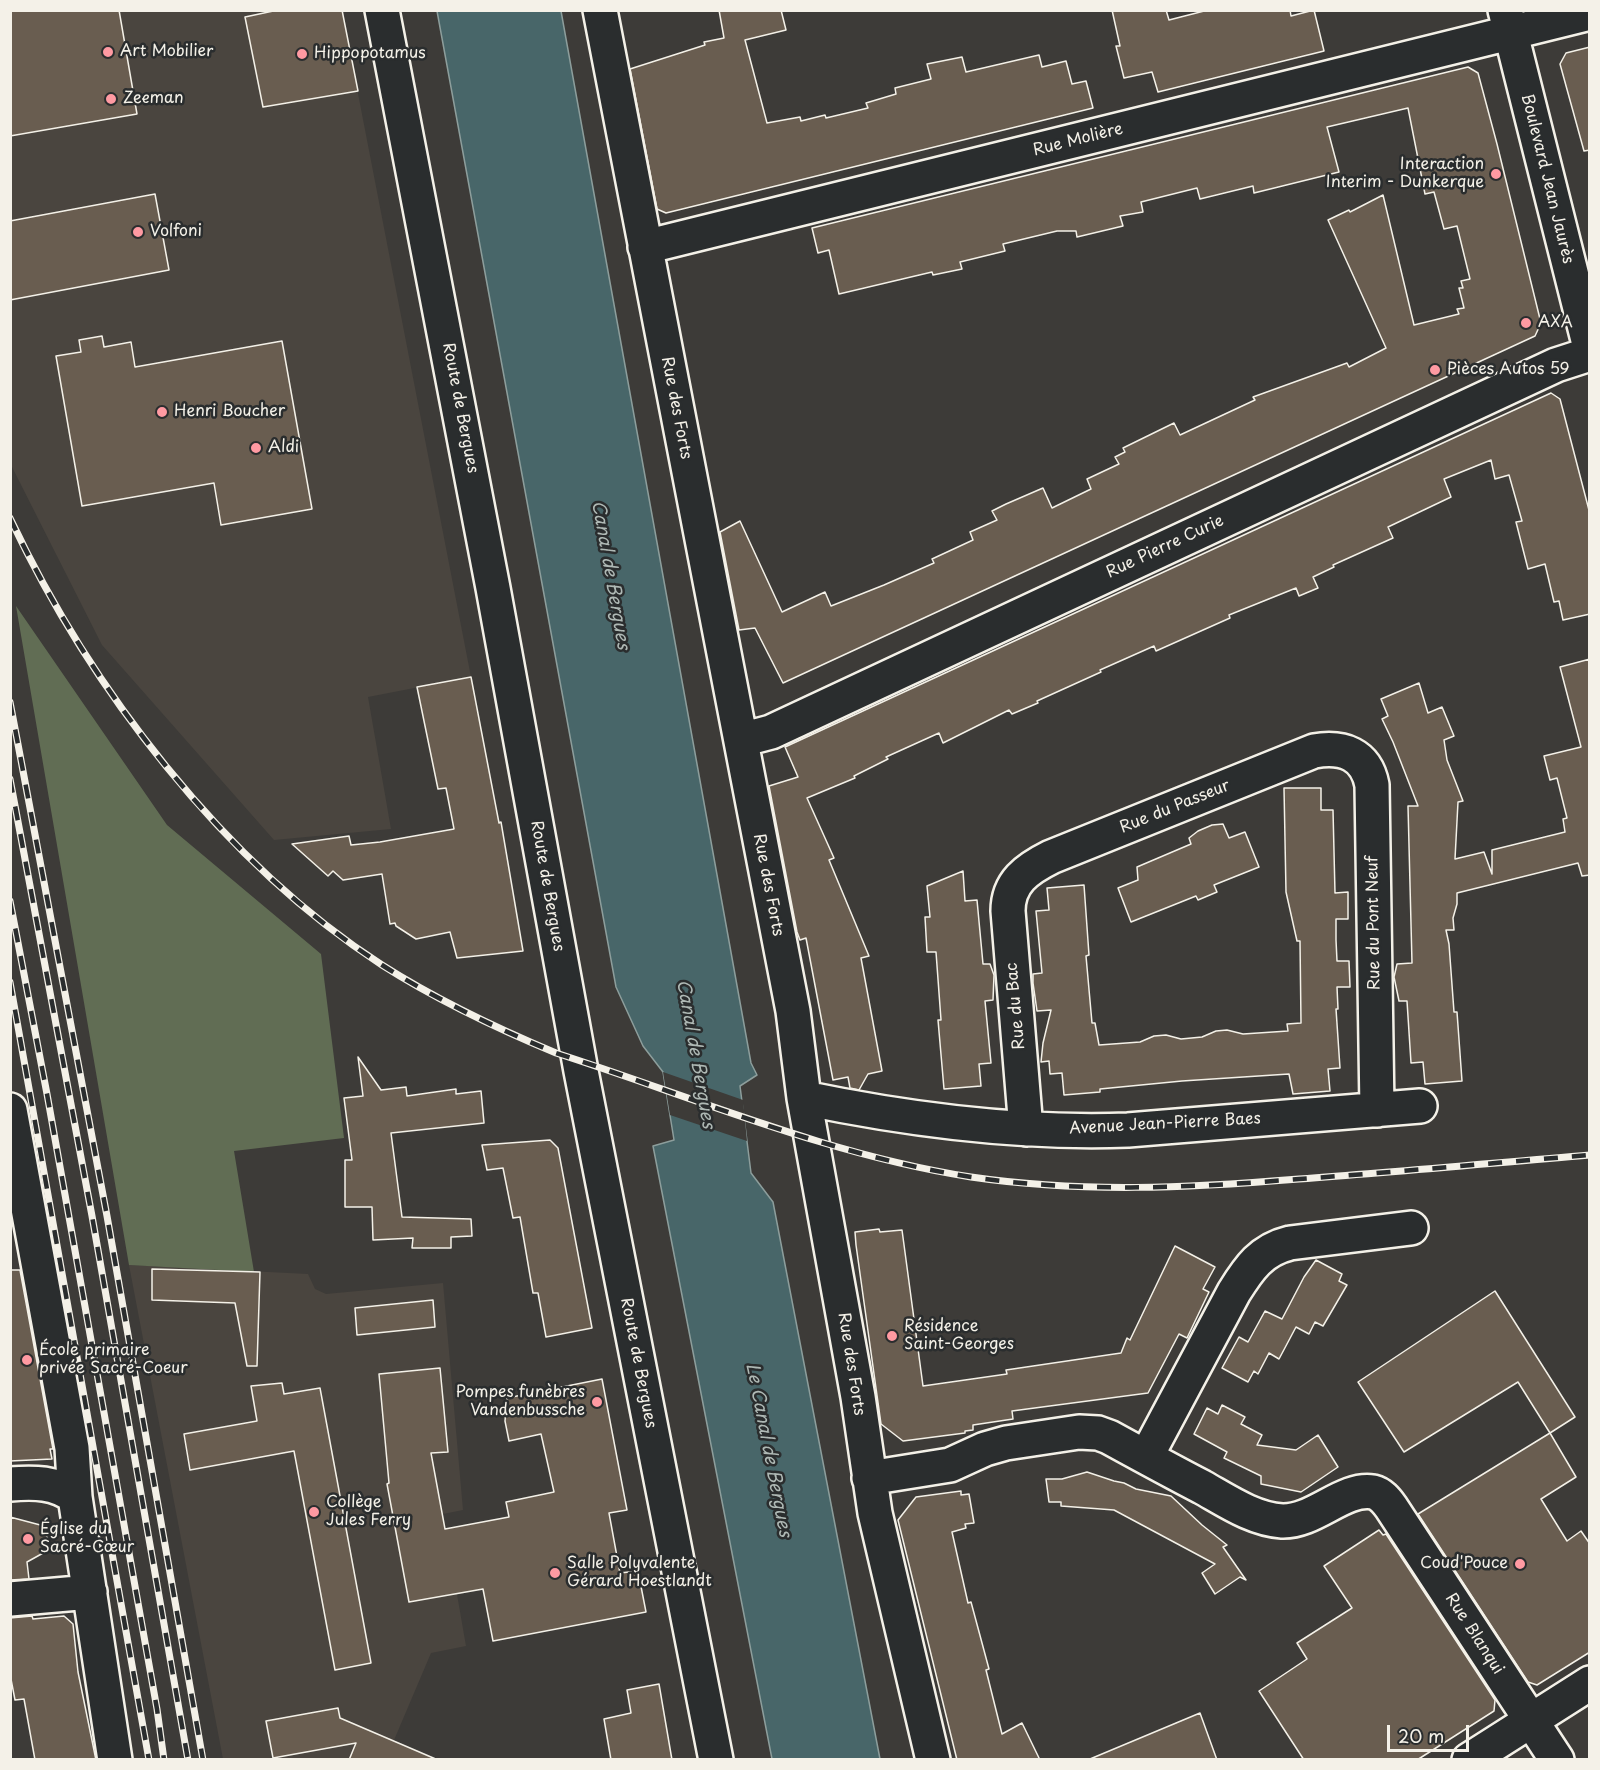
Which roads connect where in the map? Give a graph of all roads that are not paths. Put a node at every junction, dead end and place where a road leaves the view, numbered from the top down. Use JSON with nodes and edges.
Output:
{"nodes":[{"id":1,"x":600,"y":10,"type":"edge"},
{"id":2,"x":382,"y":11,"type":"edge"},
{"id":3,"x":1590,"y":13,"type":"edge"},
{"id":4,"x":1508,"y":22,"type":"edge"},
{"id":5,"x":645,"y":247,"type":"junction"},
{"id":6,"x":1589,"y":346,"type":"edge"},
{"id":7,"x":741,"y":740,"type":"junction"},
{"id":8,"x":1343,"y":750,"type":"joint"},
{"id":9,"x":1015,"y":884,"type":"joint"},
{"id":10,"x":804,"y":1098,"type":"junction"},
{"id":11,"x":1420,"y":1106,"type":"dead end"},
{"id":12,"x":10,"y":1110,"type":"edge"},
{"id":13,"x":1377,"y":1110,"type":"junction"},
{"id":14,"x":1026,"y":1129,"type":"junction"},
{"id":15,"x":1411,"y":1228,"type":"dead end"},
{"id":16,"x":1146,"y":1457,"type":"junction"},
{"id":17,"x":869,"y":1478,"type":"junction"},
{"id":18,"x":10,"y":1485,"type":"edge"},
{"id":19,"x":75,"y":1497,"type":"junction"},
{"id":20,"x":90,"y":1592,"type":"junction"},
{"id":21,"x":10,"y":1599,"type":"edge"},
{"id":22,"x":1590,"y":1683,"type":"edge"},
{"id":23,"x":1531,"y":1720,"type":"junction"},
{"id":24,"x":115,"y":1760,"type":"edge"},
{"id":25,"x":716,"y":1760,"type":"edge"},
{"id":26,"x":933,"y":1760,"type":"edge"},
{"id":27,"x":1469,"y":1760,"type":"edge"},
{"id":28,"x":1557,"y":1760,"type":"edge"}],
"edges":[{"from":1,"to":5,"type":"street","name":"Rue des Forts"},
{"from":2,"to":25,"type":"street","name":"Route de Bergues"},
{"from":3,"to":4,"type":"street","name":"Rue Molière"},
{"from":4,"to":5,"type":"street","name":"Rue Molière"},
{"from":4,"to":6,"type":"street","name":"Boulevard Jean Jaurès"},
{"from":5,"to":7,"type":"street","name":"Rue des Forts"},
{"from":6,"to":7,"type":"street","name":"Rue Pierre Curie"},
{"from":7,"to":10,"type":"street","name":"Rue des Forts"},
{"from":8,"to":9,"type":"street","name":"Rue du Passeur"},
{"from":8,"to":13,"type":"street","name":"Rue du Pont Neuf"},
{"from":9,"to":14,"type":"street","name":"Rue du Bac"},
{"from":10,"to":14,"type":"street","name":"Avenue Jean-Pierre Baes"},
{"from":10,"to":17,"type":"street","name":"Rue des Forts"},
{"from":11,"to":13,"type":"street","name":"Avenue Jean-Pierre Baes"},
{"from":12,"to":19,"type":"street"},
{"from":13,"to":14,"type":"street","name":"Avenue Jean-Pierre Baes"},
{"from":15,"to":16,"type":"street"},
{"from":16,"to":17,"type":"street"},
{"from":16,"to":23,"type":"street","name":"Rue Blanqui"},
{"from":17,"to":26,"type":"street","name":"Rue des Forts"},
{"from":18,"to":19,"type":"street"},
{"from":19,"to":20,"type":"street"},
{"from":20,"to":21,"type":"street"},
{"from":20,"to":24,"type":"street"},
{"from":22,"to":23,"type":"street"},
{"from":23,"to":27,"type":"street"},
{"from":23,"to":28,"type":"street","name":"Rue Blanqui"}]}
